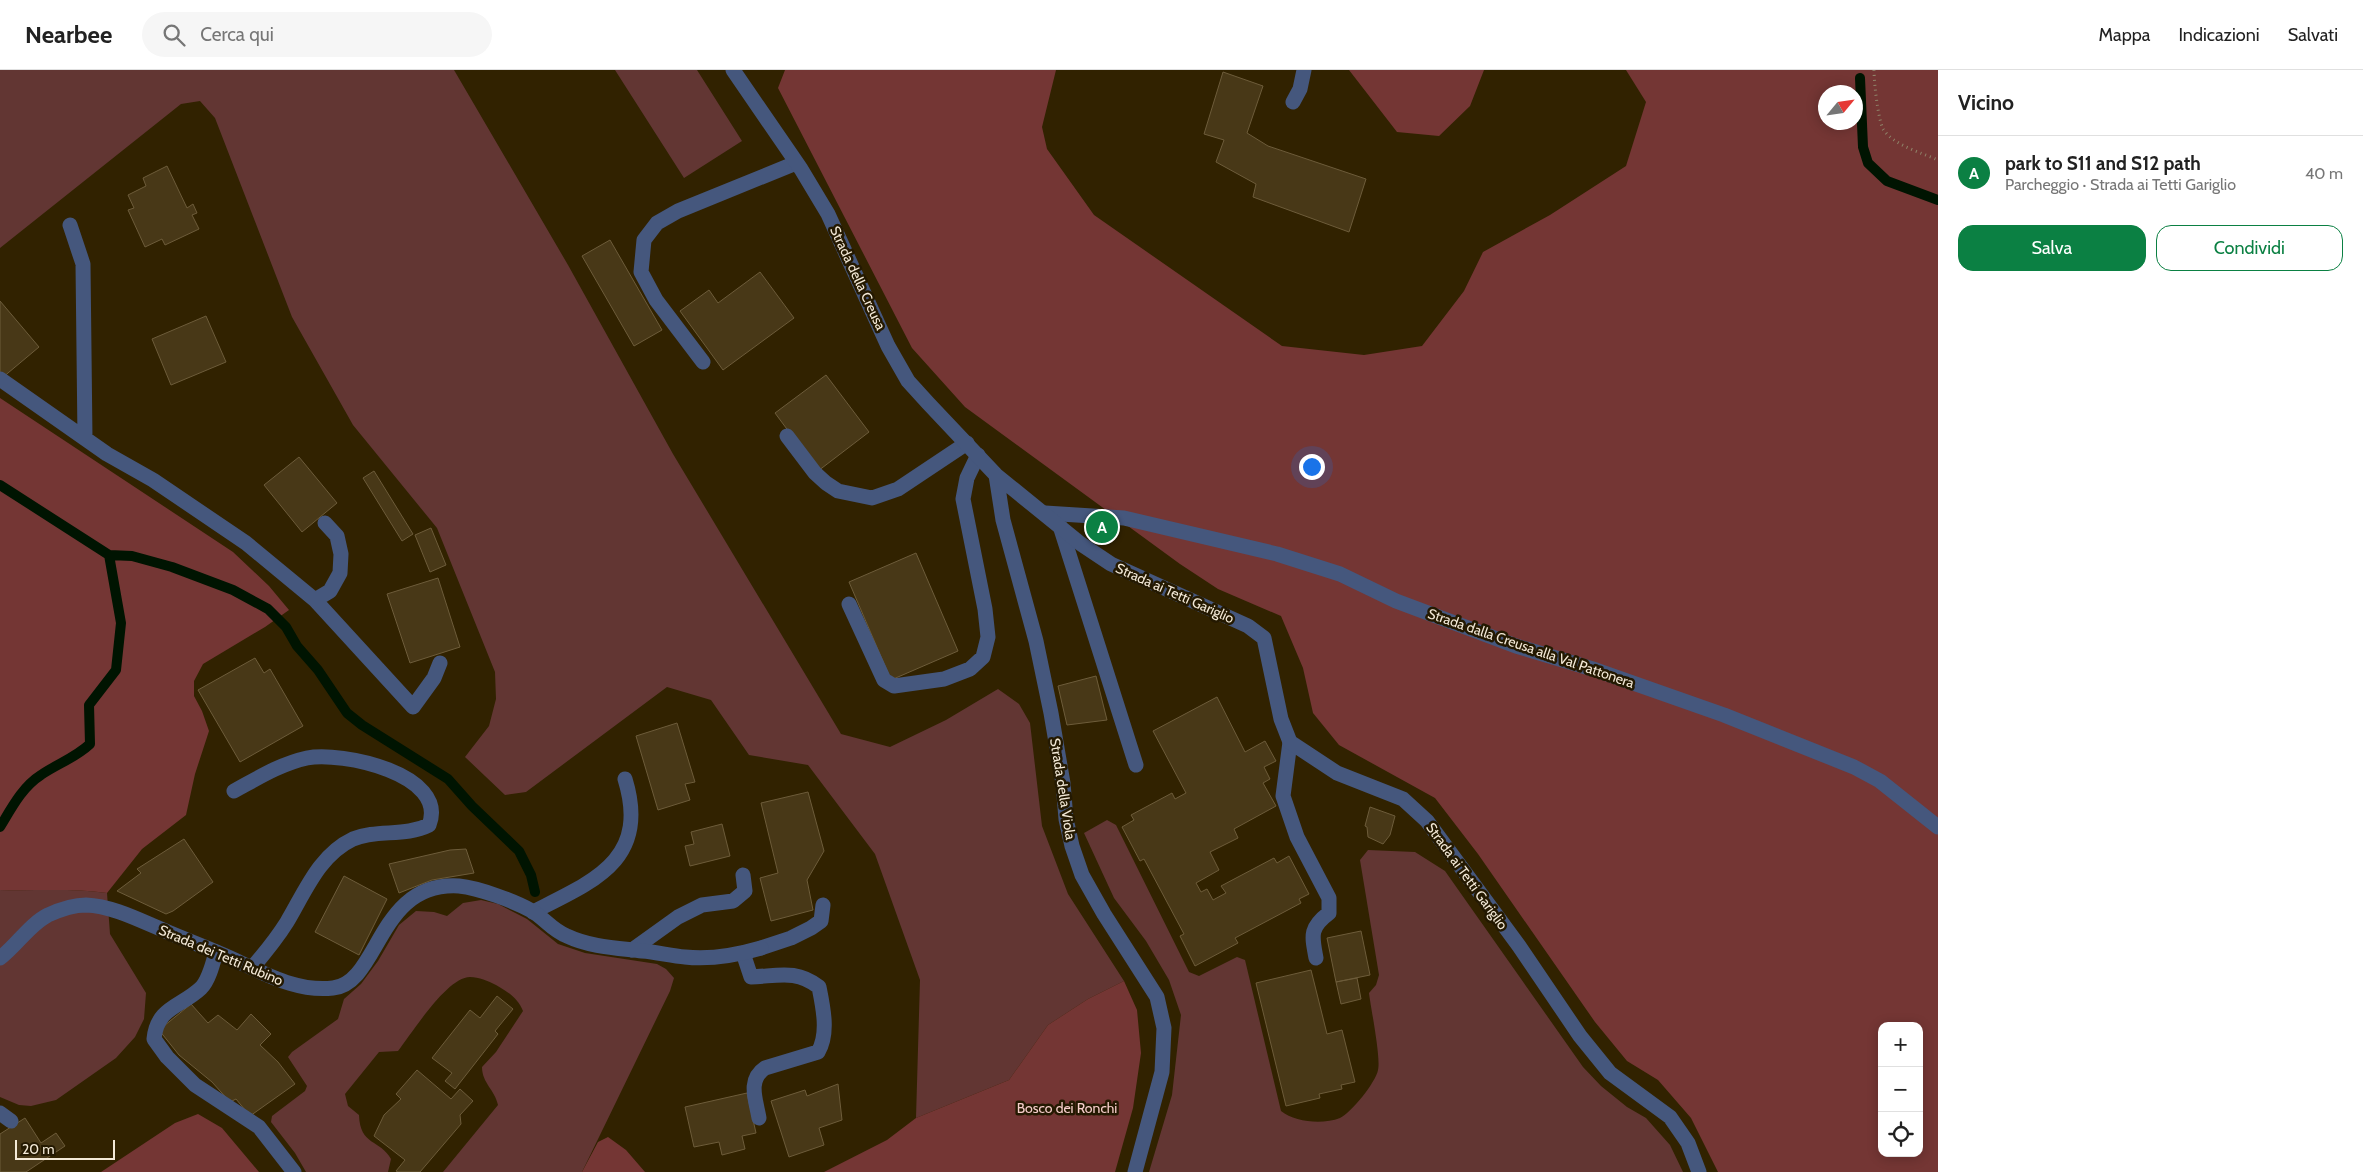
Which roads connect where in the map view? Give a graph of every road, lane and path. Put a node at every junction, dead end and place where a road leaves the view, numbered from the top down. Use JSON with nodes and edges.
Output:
{"nodes":[{"id":1,"x":733,"y":70,"type":"edge"},
{"id":2,"x":1304,"y":70,"type":"edge"},
{"id":3,"x":1874,"y":70,"type":"edge"},
{"id":4,"x":1293,"y":102,"type":"dead end"},
{"id":5,"x":1938,"y":160,"type":"edge"},
{"id":6,"x":796,"y":162,"type":"junction"},
{"id":7,"x":70,"y":225,"type":"dead end"},
{"id":8,"x":703,"y":362,"type":"dead end"},
{"id":9,"x":0,"y":379,"type":"edge"},
{"id":10,"x":787,"y":436,"type":"dead end"},
{"id":11,"x":85,"y":439,"type":"junction"},
{"id":12,"x":967,"y":443,"type":"junction"},
{"id":13,"x":978,"y":455,"type":"junction"},
{"id":14,"x":996,"y":475,"type":"junction"},
{"id":15,"x":1045,"y":513,"type":"junction"},
{"id":16,"x":325,"y":523,"type":"dead end"},
{"id":17,"x":1060,"y":526,"type":"junction"},
{"id":18,"x":315,"y":600,"type":"junction"},
{"id":19,"x":849,"y":604,"type":"dead end"},
{"id":20,"x":440,"y":663,"type":"dead end"},
{"id":21,"x":1290,"y":742,"type":"junction"},
{"id":22,"x":1136,"y":765,"type":"dead end"},
{"id":23,"x":625,"y":779,"type":"dead end"},
{"id":24,"x":234,"y":791,"type":"dead end"},
{"id":25,"x":1938,"y":827,"type":"edge"},
{"id":26,"x":743,"y":875,"type":"dead end"},
{"id":27,"x":823,"y":905,"type":"dead end"},
{"id":28,"x":533,"y":912,"type":"junction"},
{"id":29,"x":632,"y":950,"type":"junction"},
{"id":30,"x":216,"y":952,"type":"junction"},
{"id":31,"x":743,"y":953,"type":"junction"},
{"id":32,"x":0,"y":958,"type":"edge"},
{"id":33,"x":1316,"y":958,"type":"dead end"},
{"id":34,"x":252,"y":968,"type":"junction"},
{"id":35,"x":759,"y":1118,"type":"dead end"},
{"id":36,"x":294,"y":1172,"type":"edge"},
{"id":37,"x":1135,"y":1172,"type":"edge"},
{"id":38,"x":1699,"y":1172,"type":"edge"}],
"edges":[{"from":1,"to":6,"type":"street","name":"Strada della Creusa"},
{"from":2,"to":4,"type":"street"},
{"from":3,"to":5,"type":"path"},
{"from":6,"to":8,"type":"street"},
{"from":6,"to":12,"type":"street","name":"Strada della Creusa"},
{"from":7,"to":11,"type":"street"},
{"from":9,"to":11,"type":"street"},
{"from":10,"to":12,"type":"street"},
{"from":11,"to":18,"type":"street"},
{"from":12,"to":13,"type":"street","name":"Strada della Creusa"},
{"from":13,"to":14,"type":"street","name":"Strada della Creusa"},
{"from":13,"to":19,"type":"street"},
{"from":14,"to":15,"type":"street","name":"Strada ai Tetti Gariglio"},
{"from":14,"to":37,"type":"street","name":"Strada della Viola"},
{"from":15,"to":17,"type":"street","name":"Strada ai Tetti Gariglio"},
{"from":15,"to":25,"type":"street","name":"Strada dalla Creusa alla Val Pattonera"},
{"from":16,"to":18,"type":"street"},
{"from":17,"to":21,"type":"street","name":"Strada ai Tetti Gariglio"},
{"from":17,"to":22,"type":"street"},
{"from":18,"to":20,"type":"street"},
{"from":21,"to":33,"type":"street"},
{"from":21,"to":38,"type":"street","name":"Strada ai Tetti Gariglio"},
{"from":23,"to":28,"type":"street"},
{"from":24,"to":34,"type":"street"},
{"from":26,"to":29,"type":"street"},
{"from":27,"to":31,"type":"street","name":"Strada dei Tetti Rubino"},
{"from":28,"to":29,"type":"street","name":"Strada dei Tetti Rubino"},
{"from":28,"to":34,"type":"street","name":"Strada dei Tetti Rubino"},
{"from":29,"to":31,"type":"street","name":"Strada dei Tetti Rubino"},
{"from":30,"to":32,"type":"street","name":"Strada dei Tetti Rubino"},
{"from":30,"to":34,"type":"street","name":"Strada dei Tetti Rubino"},
{"from":30,"to":36,"type":"street"},
{"from":31,"to":35,"type":"street"}]}
